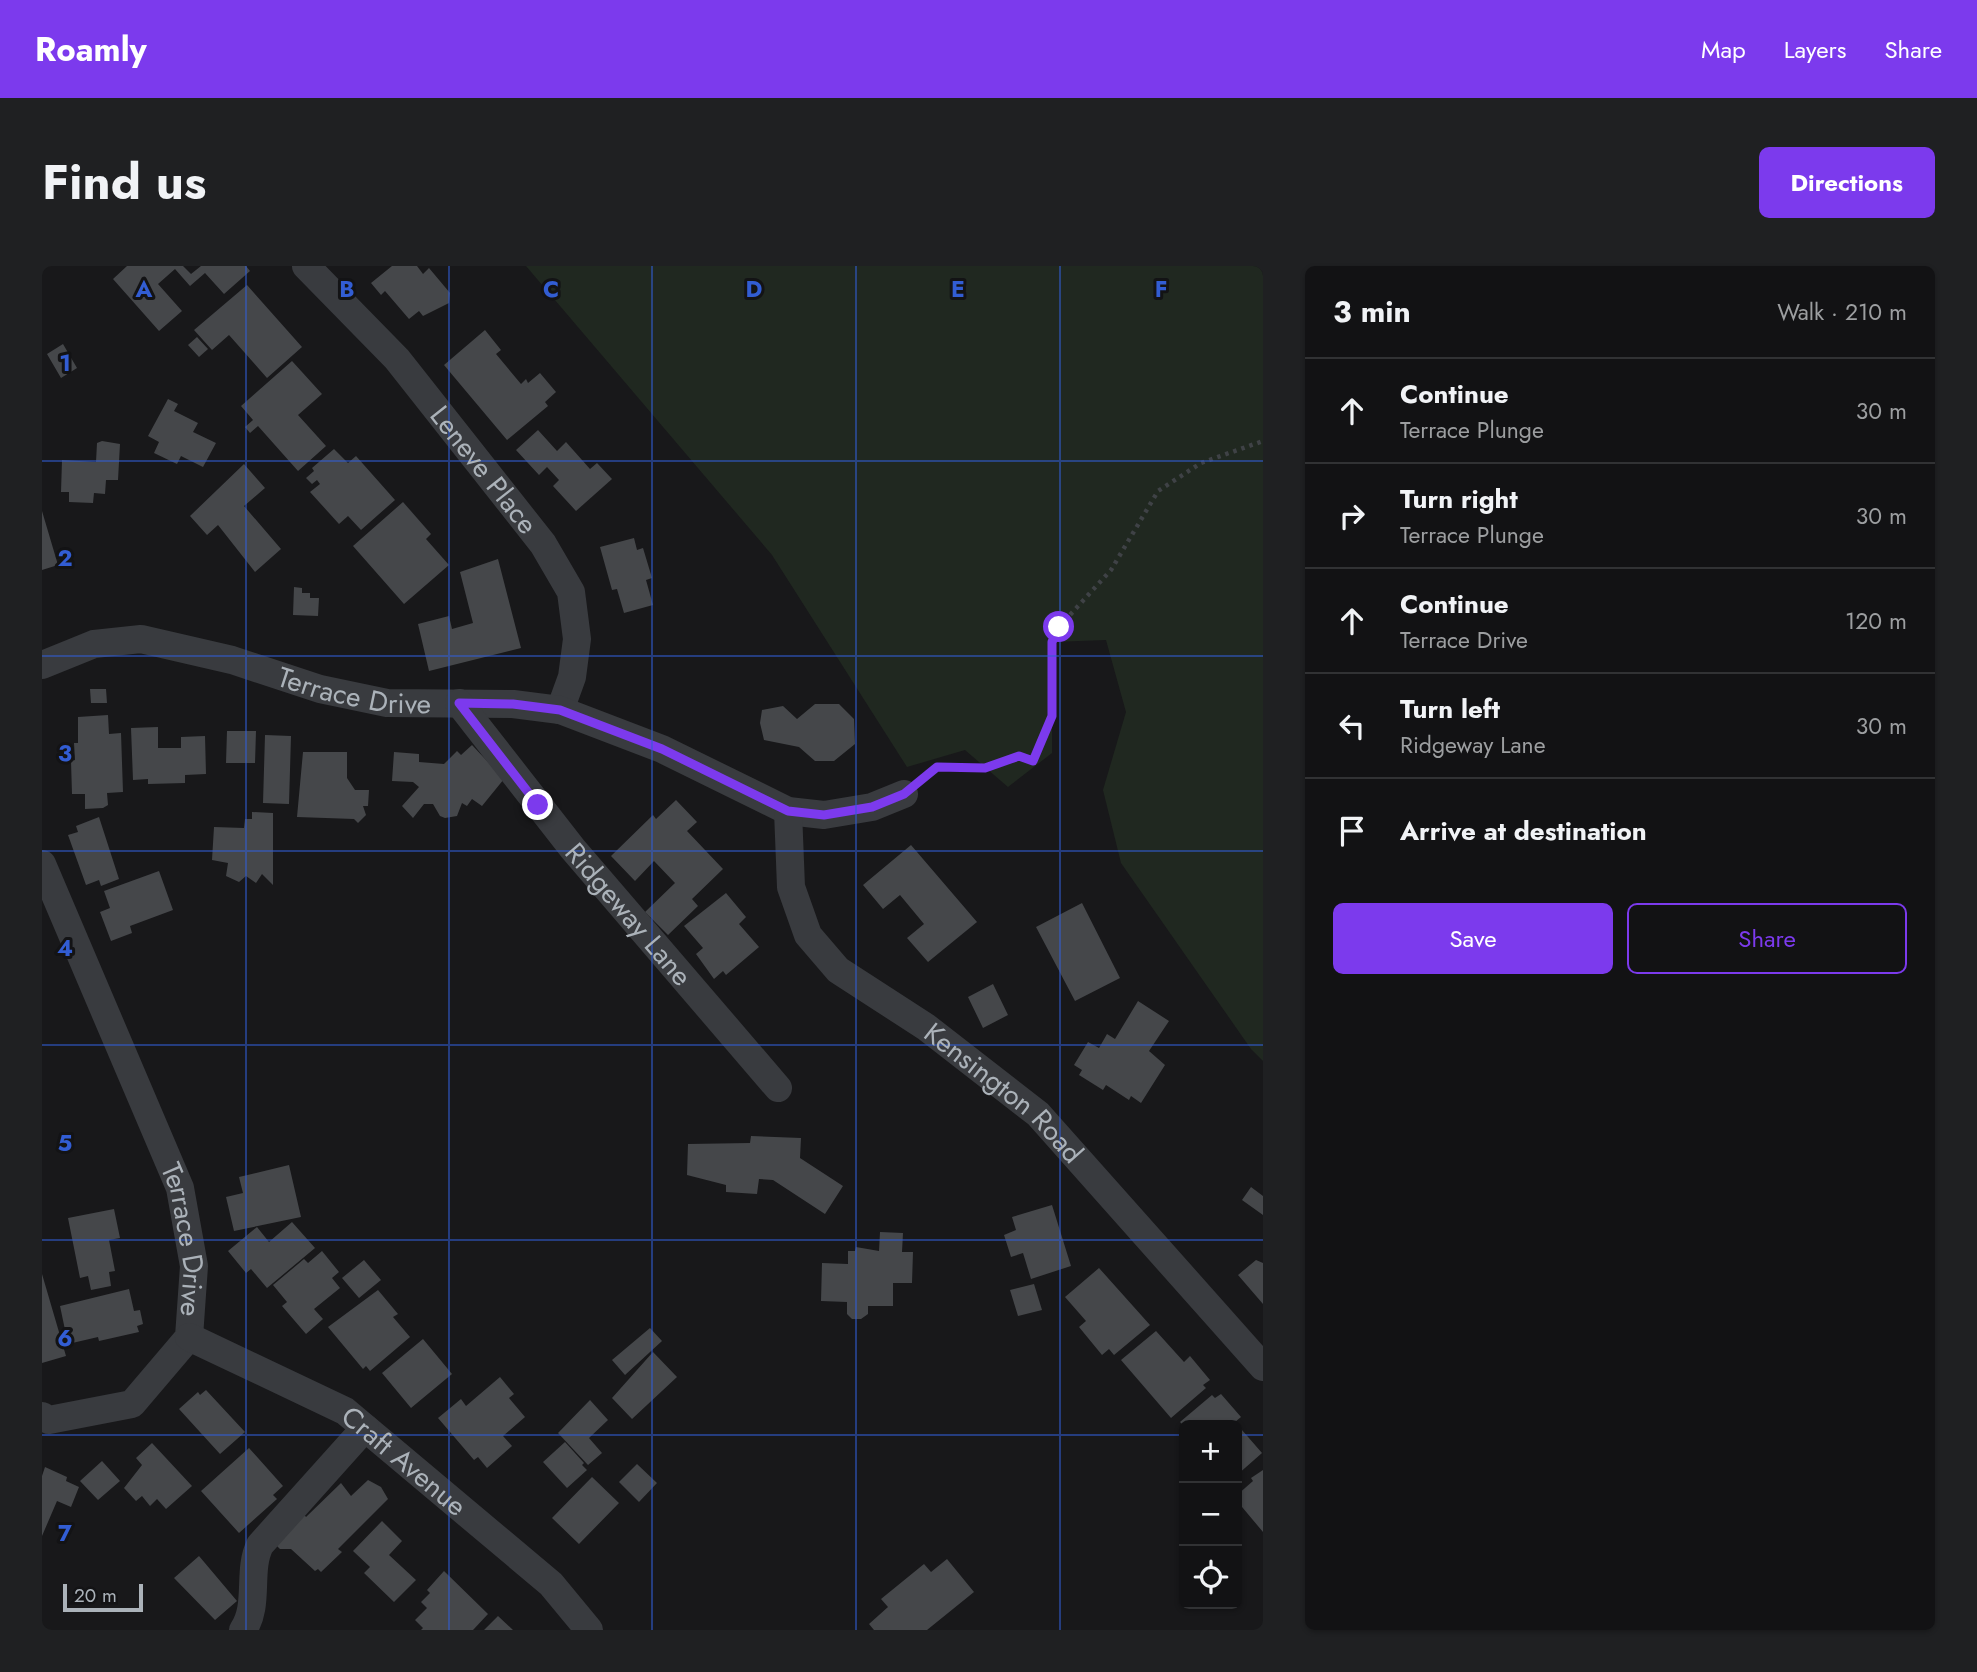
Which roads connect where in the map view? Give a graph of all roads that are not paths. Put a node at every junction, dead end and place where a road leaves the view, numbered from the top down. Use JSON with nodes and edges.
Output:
{"nodes":[{"id":1,"x":306,"y":266,"type":"edge"},
{"id":2,"x":42,"y":665,"type":"edge"},
{"id":3,"x":459,"y":703,"type":"junction"},
{"id":4,"x":560,"y":710,"type":"junction"},
{"id":5,"x":904,"y":794,"type":"road end"},
{"id":6,"x":788,"y":811,"type":"junction"},
{"id":7,"x":42,"y":864,"type":"edge"},
{"id":8,"x":778,"y":1088,"type":"dead end"},
{"id":9,"x":189,"y":1337,"type":"junction"},
{"id":10,"x":1263,"y":1367,"type":"edge"},
{"id":11,"x":42,"y":1416,"type":"edge"},
{"id":12,"x":365,"y":1428,"type":"junction"},
{"id":13,"x":243,"y":1630,"type":"edge"},
{"id":14,"x":589,"y":1630,"type":"edge"}],
"edges":[{"from":1,"to":4,"type":"street","name":"Leneve Place"},
{"from":2,"to":3,"type":"street","name":"Terrace Drive"},
{"from":3,"to":4,"type":"street","name":"Terrace Drive"},
{"from":3,"to":8,"type":"street","name":"Ridgeway Lane"},
{"from":4,"to":6,"type":"street","name":"Terrace Drive"},
{"from":5,"to":6,"type":"street","name":"Terrace Drive"},
{"from":6,"to":10,"type":"street","name":"Kensington Road"},
{"from":7,"to":9,"type":"street","name":"Terrace Drive"},
{"from":9,"to":11,"type":"street","name":"Terrace Drive"},
{"from":9,"to":12,"type":"street","name":"Craft Avenue"},
{"from":12,"to":13,"type":"street"},
{"from":12,"to":14,"type":"street","name":"Craft Avenue"}]}
